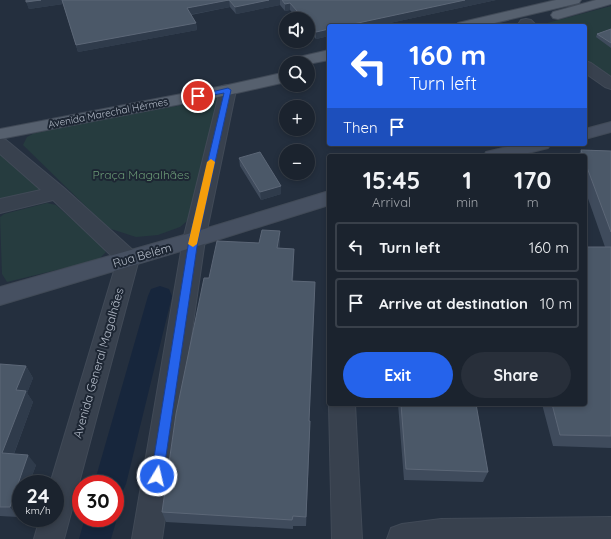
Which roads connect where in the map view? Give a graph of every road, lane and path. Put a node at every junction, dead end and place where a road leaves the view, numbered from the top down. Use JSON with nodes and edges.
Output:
{"nodes":[{"id":1,"x":574,"y":0,"type":"edge"},
{"id":2,"x":611,"y":0,"type":"edge"},
{"id":3,"x":472,"y":24,"type":"edge"},
{"id":4,"x":527,"y":24,"type":"edge"},
{"id":5,"x":327,"y":55,"type":"edge"},
{"id":6,"x":315,"y":58,"type":"edge"},
{"id":7,"x":279,"y":65,"type":"edge"},
{"id":8,"x":327,"y":67,"type":"edge"},
{"id":9,"x":587,"y":67,"type":"edge"},
{"id":10,"x":315,"y":70,"type":"edge"},
{"id":11,"x":279,"y":79,"type":"edge"},
{"id":12,"x":611,"y":84,"type":"edge"},
{"id":13,"x":228,"y":90,"type":"junction"},
{"id":14,"x":0,"y":122,"type":"edge"},
{"id":15,"x":611,"y":127,"type":"edge"},
{"id":16,"x":587,"y":133,"type":"edge"},
{"id":17,"x":0,"y":134,"type":"edge"},
{"id":18,"x":0,"y":144,"type":"edge"},
{"id":19,"x":534,"y":146,"type":"edge"},
{"id":20,"x":501,"y":154,"type":"edge"},
{"id":21,"x":57,"y":193,"type":"junction"},
{"id":22,"x":327,"y":199,"type":"edge"},
{"id":23,"x":0,"y":206,"type":"edge"},
{"id":24,"x":194,"y":240,"type":"junction"},
{"id":25,"x":128,"y":259,"type":"junction"},
{"id":26,"x":0,"y":296,"type":"edge"},
{"id":27,"x":342,"y":406,"type":"edge"},
{"id":28,"x":64,"y":486,"type":"edge"},
{"id":29,"x":52,"y":527,"type":"edge"},
{"id":30,"x":611,"y":532,"type":"edge"},
{"id":31,"x":527,"y":536,"type":"edge"},
{"id":32,"x":49,"y":539,"type":"edge"},
{"id":33,"x":147,"y":539,"type":"edge"},
{"id":34,"x":347,"y":539,"type":"edge"},
{"id":35,"x":402,"y":539,"type":"edge"}],
"edges":[{"from":1,"to":3,"type":"main road"},
{"from":2,"to":4,"type":"main road"},
{"from":5,"to":6,"type":"main road"},
{"from":7,"to":14,"type":"main road","name":"Avenida Marechal Hérmes"},
{"from":8,"to":10,"type":"main road"},
{"from":9,"to":12,"type":"street"},
{"from":11,"to":13,"type":"main road","name":"Avenida Marechal Hérmes"},
{"from":13,"to":17,"type":"main road","name":"Avenida Marechal Hérmes"},
{"from":13,"to":24,"type":"street"},
{"from":15,"to":16,"type":"street"},
{"from":18,"to":21,"type":"street"},
{"from":19,"to":20,"type":"street"},
{"from":21,"to":23,"type":"street"},
{"from":21,"to":25,"type":"street"},
{"from":22,"to":24,"type":"street","name":"Rua Belém"},
{"from":24,"to":25,"type":"street","name":"Rua Belém"},
{"from":24,"to":33,"type":"street"},
{"from":25,"to":26,"type":"street","name":"Rua Belém"},
{"from":25,"to":28,"type":"street","name":"Avenida General Magalhães"},
{"from":27,"to":34,"type":"street"},
{"from":29,"to":32,"type":"street","name":"Avenida General Magalhães"},
{"from":30,"to":31,"type":"street"},
{"from":31,"to":35,"type":"street"}]}
